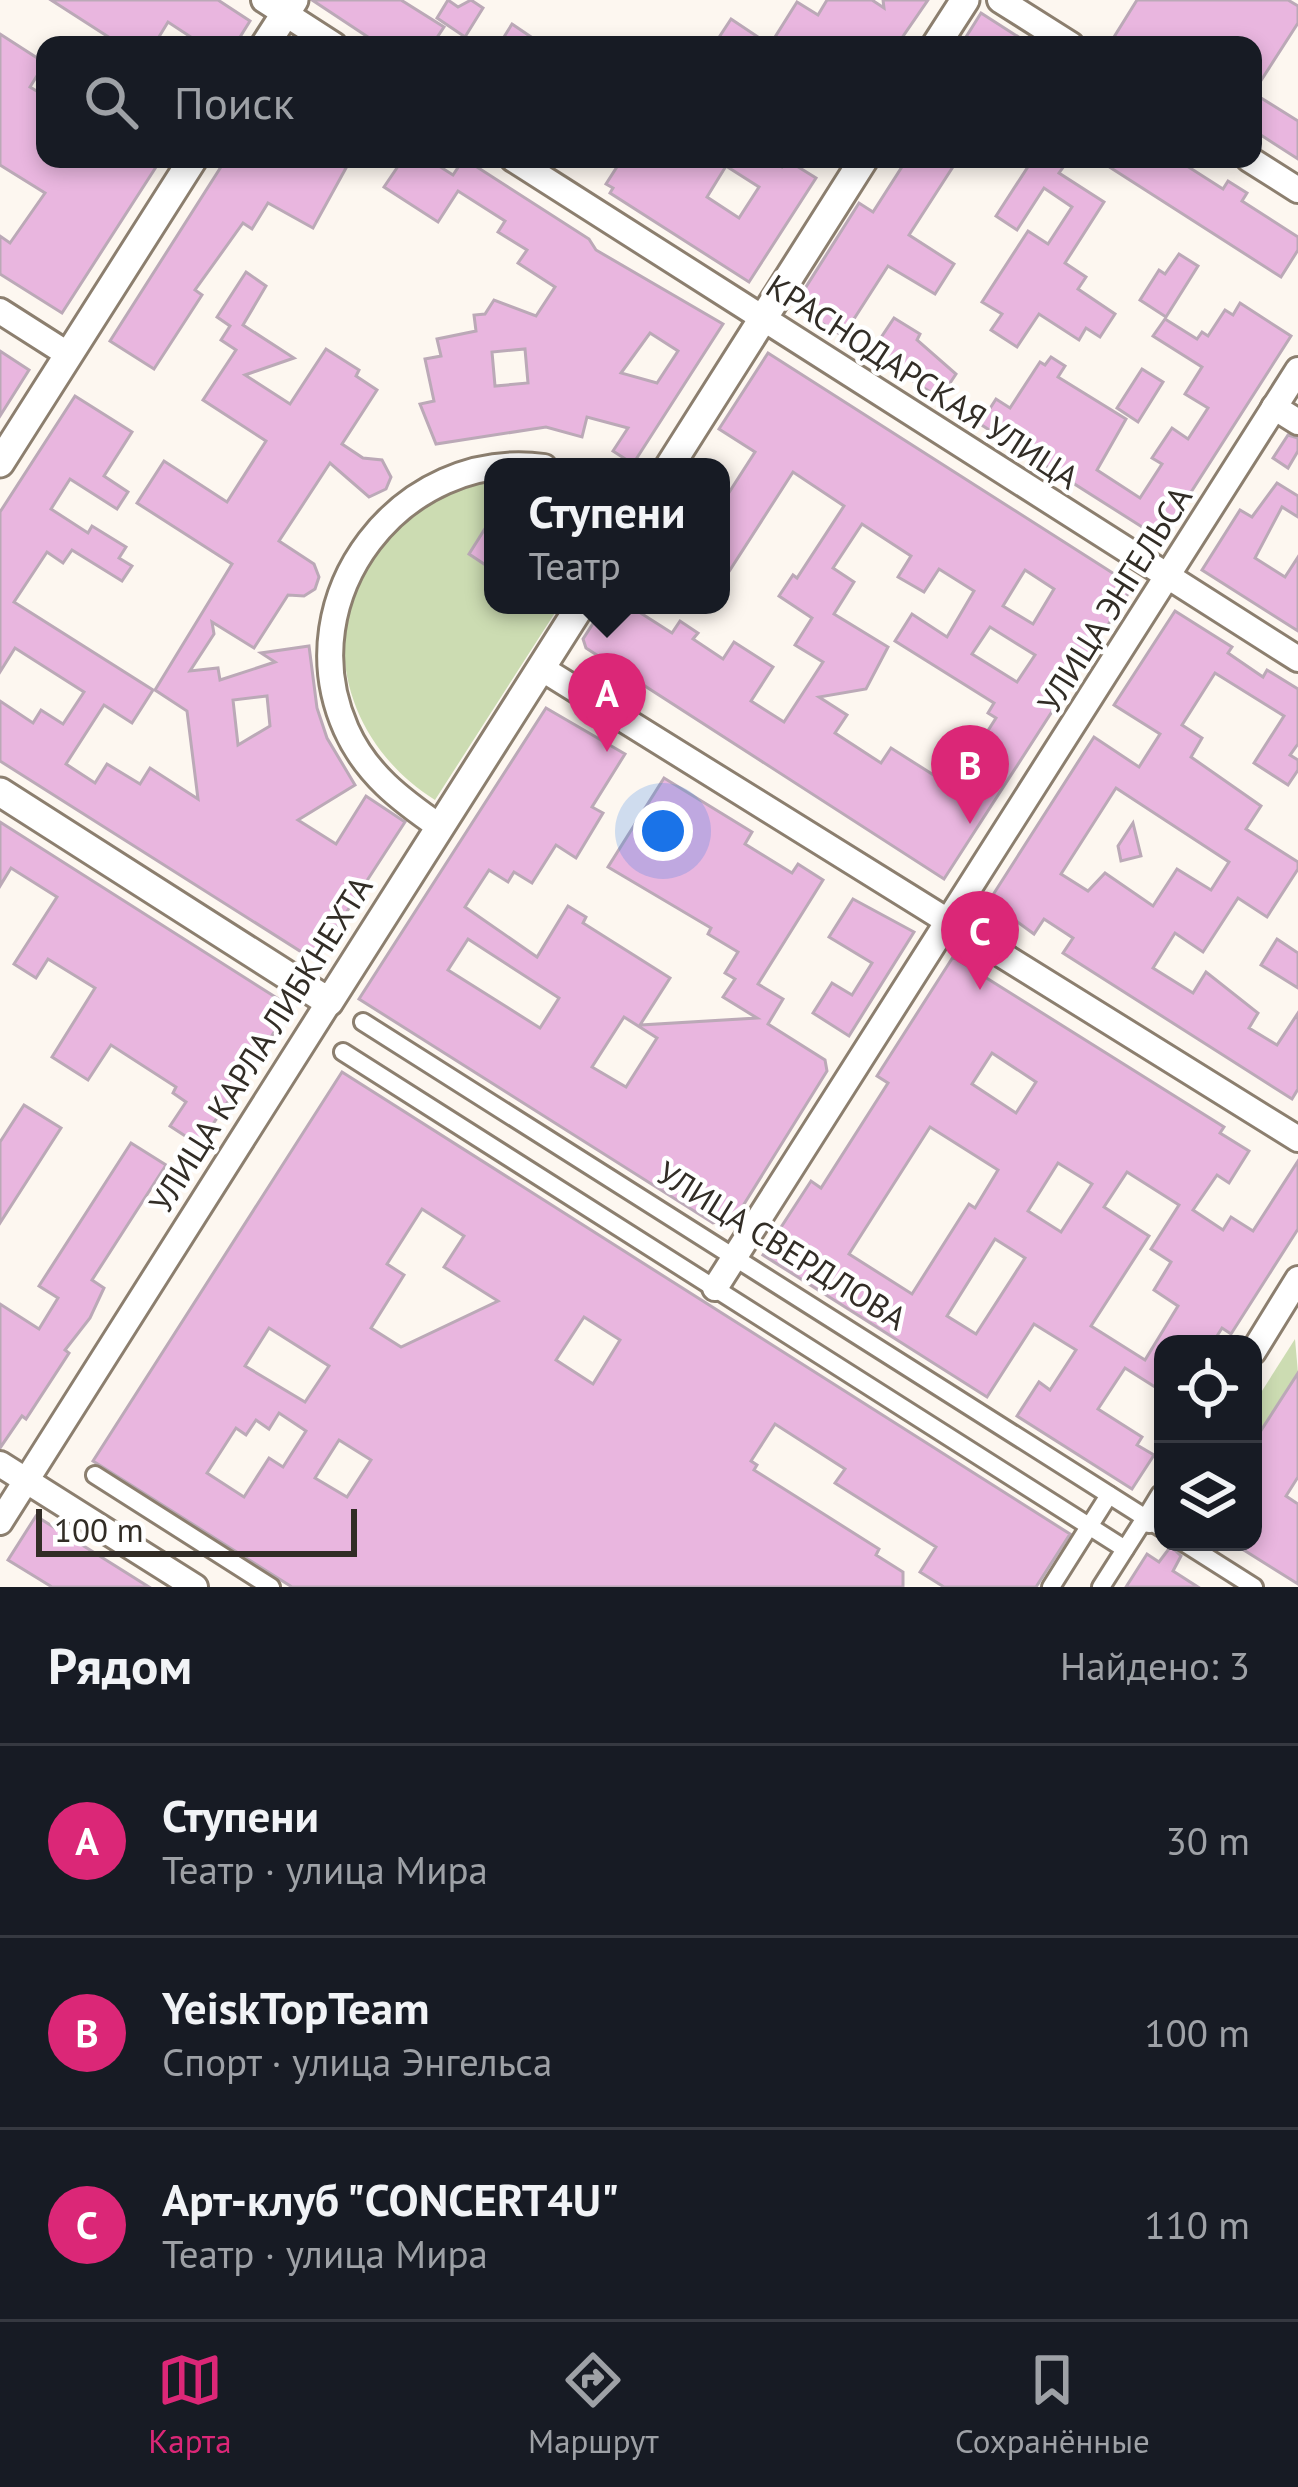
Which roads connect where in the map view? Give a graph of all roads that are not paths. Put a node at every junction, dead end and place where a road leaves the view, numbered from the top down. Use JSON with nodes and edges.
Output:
{"nodes":[{"id":1,"x":965,"y":0,"type":"edge"},
{"id":2,"x":1000,"y":0,"type":"edge"},
{"id":3,"x":281,"y":4,"type":"edge"},
{"id":4,"x":269,"y":36,"type":"edge"},
{"id":5,"x":322,"y":36,"type":"edge"},
{"id":6,"x":942,"y":36,"type":"edge"},
{"id":7,"x":1057,"y":36,"type":"edge"},
{"id":8,"x":1262,"y":167,"type":"edge"},
{"id":9,"x":187,"y":168,"type":"edge"},
{"id":10,"x":527,"y":168,"type":"edge"},
{"id":11,"x":858,"y":168,"type":"edge"},
{"id":12,"x":1298,"y":190,"type":"edge"},
{"id":13,"x":0,"y":311,"type":"edge"},
{"id":14,"x":763,"y":318,"type":"junction"},
{"id":15,"x":69,"y":355,"type":"junction"},
{"id":16,"x":1298,"y":370,"type":"edge"},
{"id":17,"x":1274,"y":407,"type":"junction"},
{"id":18,"x":1298,"y":422,"type":"edge"},
{"id":19,"x":675,"y":458,"type":"edge"},
{"id":20,"x":0,"y":464,"type":"edge"},
{"id":21,"x":484,"y":470,"type":"edge"},
{"id":22,"x":1167,"y":576,"type":"junction"},
{"id":23,"x":575,"y":614,"type":"edge"},
{"id":24,"x":1298,"y":659,"type":"edge"},
{"id":25,"x":541,"y":668,"type":"junction"},
{"id":26,"x":0,"y":791,"type":"edge"},
{"id":27,"x":440,"y":827,"type":"junction"},
{"id":28,"x":948,"y":921,"type":"junction"},
{"id":29,"x":329,"y":1002,"type":"junction"},
{"id":30,"x":362,"y":1022,"type":"dead end"},
{"id":31,"x":343,"y":1052,"type":"dead end"},
{"id":32,"x":1298,"y":1139,"type":"edge"},
{"id":33,"x":734,"y":1258,"type":"junction"},
{"id":34,"x":1298,"y":1279,"type":"edge"},
{"id":35,"x":715,"y":1288,"type":"junction"},
{"id":36,"x":1262,"y":1337,"type":"edge"},
{"id":37,"x":0,"y":1464,"type":"edge"},
{"id":38,"x":95,"y":1475,"type":"dead end"},
{"id":39,"x":26,"y":1480,"type":"junction"},
{"id":40,"x":1109,"y":1496,"type":"junction"},
{"id":41,"x":0,"y":1522,"type":"edge"},
{"id":42,"x":1152,"y":1523,"type":"edge"},
{"id":43,"x":1090,"y":1526,"type":"junction"},
{"id":44,"x":1125,"y":1549,"type":"junction"},
{"id":45,"x":1197,"y":1551,"type":"edge"},
{"id":46,"x":195,"y":1587,"type":"edge"},
{"id":47,"x":271,"y":1587,"type":"edge"},
{"id":48,"x":1051,"y":1587,"type":"edge"},
{"id":49,"x":1101,"y":1587,"type":"edge"},
{"id":50,"x":1254,"y":1587,"type":"edge"}],
"edges":[{"from":1,"to":6,"type":"street"},
{"from":2,"to":7,"type":"street"},
{"from":3,"to":4,"type":"street"},
{"from":3,"to":5,"type":"street"},
{"from":8,"to":12,"type":"street"},
{"from":9,"to":15,"type":"street"},
{"from":10,"to":14,"type":"street","name":"КРАСНОДАРСКАЯ УЛИЦА"},
{"from":11,"to":14,"type":"street"},
{"from":13,"to":15,"type":"street"},
{"from":14,"to":19,"type":"street"},
{"from":14,"to":22,"type":"street","name":"КРАСНОДАРСКАЯ УЛИЦА"},
{"from":15,"to":20,"type":"street"},
{"from":16,"to":17,"type":"street","name":"УЛИЦА ЭНГЕЛЬСА"},
{"from":17,"to":18,"type":"street"},
{"from":17,"to":22,"type":"street","name":"УЛИЦА ЭНГЕЛЬСА"},
{"from":21,"to":27,"type":"street"},
{"from":22,"to":24,"type":"street","name":"КРАСНОДАРСКАЯ УЛИЦА"},
{"from":22,"to":28,"type":"street","name":"УЛИЦА ЭНГЕЛЬСА"},
{"from":23,"to":25,"type":"street","name":"УЛИЦА КАРЛА ЛИБКНЕХТА"},
{"from":25,"to":27,"type":"street","name":"УЛИЦА КАРЛА ЛИБКНЕХТА"},
{"from":25,"to":28,"type":"street"},
{"from":26,"to":29,"type":"street"},
{"from":27,"to":29,"type":"street","name":"УЛИЦА КАРЛА ЛИБКНЕХТА"},
{"from":28,"to":32,"type":"street"},
{"from":28,"to":33,"type":"street","name":"УЛИЦА ЭНГЕЛЬСА"},
{"from":29,"to":39,"type":"street","name":"УЛИЦА КАРЛА ЛИБКНЕХТА"},
{"from":30,"to":33,"type":"street","name":"УЛИЦА СВЕРДЛОВА"},
{"from":31,"to":35,"type":"street"},
{"from":33,"to":35,"type":"street","name":"УЛИЦА ЭНГЕЛЬСА"},
{"from":33,"to":40,"type":"street","name":"УЛИЦА СВЕРДЛОВА"},
{"from":34,"to":36,"type":"street"},
{"from":35,"to":43,"type":"street"},
{"from":37,"to":39,"type":"street"},
{"from":38,"to":47,"type":"street"},
{"from":39,"to":41,"type":"street","name":"УЛИЦА КАРЛА ЛИБКНЕХТА"},
{"from":39,"to":46,"type":"street"},
{"from":40,"to":42,"type":"street","name":"УЛИЦА СВЕРДЛОВА"},
{"from":40,"to":43,"type":"street"},
{"from":42,"to":44,"type":"street"},
{"from":43,"to":44,"type":"street"},
{"from":43,"to":48,"type":"street"},
{"from":44,"to":49,"type":"street"},
{"from":45,"to":50,"type":"street"}]}
